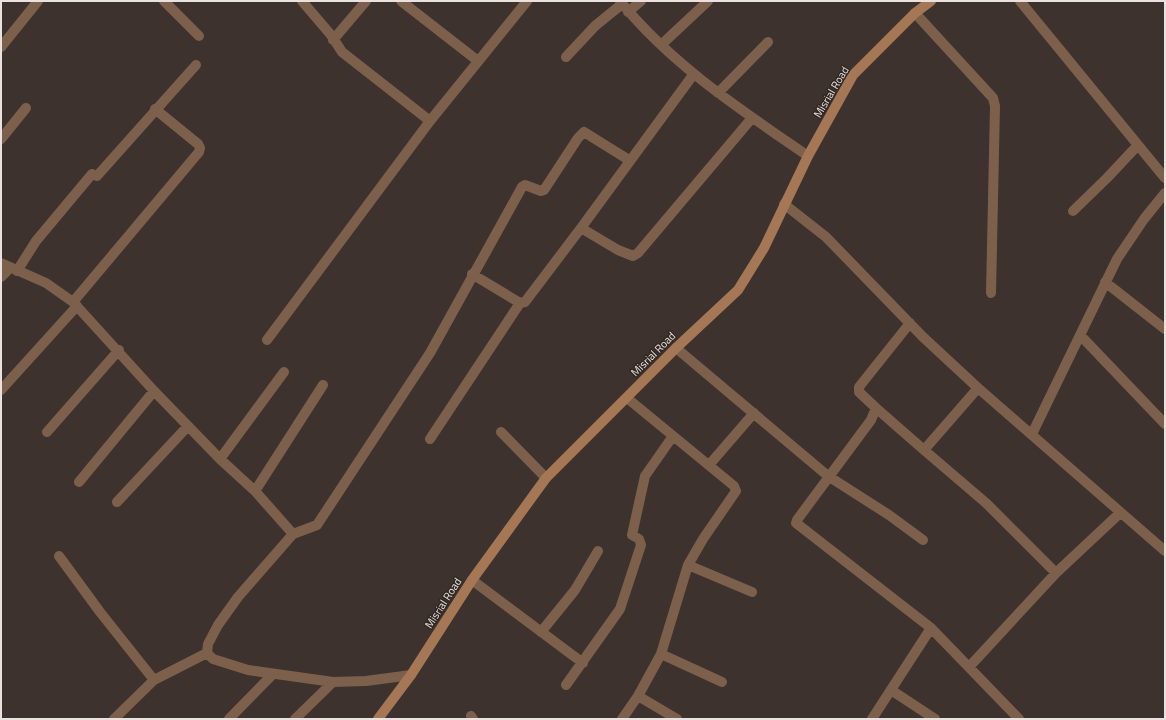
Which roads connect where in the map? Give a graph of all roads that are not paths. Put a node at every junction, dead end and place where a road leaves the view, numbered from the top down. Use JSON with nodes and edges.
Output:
{"nodes":[{"id":1,"x":38,"y":1,"type":"edge"},
{"id":2,"x":164,"y":1,"type":"edge"},
{"id":3,"x":302,"y":1,"type":"edge"},
{"id":4,"x":366,"y":1,"type":"edge"},
{"id":5,"x":401,"y":1,"type":"edge"},
{"id":6,"x":527,"y":1,"type":"edge"},
{"id":7,"x":641,"y":1,"type":"edge"},
{"id":8,"x":708,"y":1,"type":"edge"},
{"id":9,"x":931,"y":1,"type":"edge"},
{"id":10,"x":1020,"y":1,"type":"edge"},
{"id":11,"x":623,"y":6,"type":"edge"},
{"id":12,"x":915,"y":13,"type":"junction"},
{"id":13,"x":199,"y":36,"type":"dead end"},
{"id":14,"x":333,"y":40,"type":"junction"},
{"id":15,"x":768,"y":42,"type":"dead end"},
{"id":16,"x":661,"y":44,"type":"junction"},
{"id":17,"x":1,"y":47,"type":"edge"},
{"id":18,"x":566,"y":57,"type":"dead end"},
{"id":19,"x":478,"y":61,"type":"junction"},
{"id":20,"x":196,"y":65,"type":"dead end"},
{"id":21,"x":693,"y":74,"type":"junction"},
{"id":22,"x":718,"y":93,"type":"junction"},
{"id":23,"x":26,"y":108,"type":"dead end"},
{"id":24,"x":155,"y":109,"type":"junction"},
{"id":25,"x":752,"y":118,"type":"junction"},
{"id":26,"x":430,"y":121,"type":"junction"},
{"id":27,"x":1,"y":139,"type":"edge"},
{"id":28,"x":1138,"y":145,"type":"junction"},
{"id":29,"x":808,"y":156,"type":"junction"},
{"id":30,"x":629,"y":160,"type":"junction"},
{"id":31,"x":1165,"y":178,"type":"edge"},
{"id":32,"x":1165,"y":193,"type":"edge"},
{"id":33,"x":784,"y":204,"type":"junction"},
{"id":34,"x":1072,"y":211,"type":"dead end"},
{"id":35,"x":581,"y":228,"type":"junction"},
{"id":36,"x":9,"y":267,"type":"edge"},
{"id":37,"x":472,"y":274,"type":"junction"},
{"id":38,"x":1,"y":278,"type":"edge"},
{"id":39,"x":1105,"y":282,"type":"junction"},
{"id":40,"x":991,"y":293,"type":"dead end"},
{"id":41,"x":520,"y":303,"type":"junction"},
{"id":42,"x":75,"y":304,"type":"junction"},
{"id":43,"x":910,"y":323,"type":"junction"},
{"id":44,"x":1165,"y":329,"type":"edge"},
{"id":45,"x":1080,"y":335,"type":"junction"},
{"id":46,"x":267,"y":340,"type":"dead end"},
{"id":47,"x":676,"y":348,"type":"junction"},
{"id":48,"x":119,"y":350,"type":"junction"},
{"id":49,"x":284,"y":372,"type":"dead end"},
{"id":50,"x":323,"y":386,"type":"dead end"},
{"id":51,"x":978,"y":388,"type":"junction"},
{"id":52,"x":1,"y":390,"type":"edge"},
{"id":53,"x":154,"y":391,"type":"junction"},
{"id":54,"x":627,"y":398,"type":"junction"},
{"id":55,"x":876,"y":408,"type":"junction"},
{"id":56,"x":754,"y":413,"type":"junction"},
{"id":57,"x":1165,"y":424,"type":"edge"},
{"id":58,"x":188,"y":426,"type":"junction"},
{"id":59,"x":47,"y":432,"type":"dead end"},
{"id":60,"x":501,"y":432,"type":"dead end"},
{"id":61,"x":1032,"y":434,"type":"junction"},
{"id":62,"x":673,"y":436,"type":"junction"},
{"id":63,"x":430,"y":439,"type":"dead end"},
{"id":64,"x":924,"y":450,"type":"junction"},
{"id":65,"x":220,"y":458,"type":"junction"},
{"id":66,"x":709,"y":465,"type":"junction"},
{"id":67,"x":828,"y":476,"type":"junction"},
{"id":68,"x":546,"y":478,"type":"junction"},
{"id":69,"x":79,"y":482,"type":"dead end"},
{"id":70,"x":255,"y":491,"type":"junction"},
{"id":71,"x":116,"y":502,"type":"dead end"},
{"id":72,"x":1120,"y":513,"type":"junction"},
{"id":73,"x":292,"y":534,"type":"junction"},
{"id":74,"x":923,"y":540,"type":"dead end"},
{"id":75,"x":598,"y":551,"type":"dead end"},
{"id":76,"x":1165,"y":551,"type":"edge"},
{"id":77,"x":59,"y":556,"type":"dead end"},
{"id":78,"x":688,"y":565,"type":"junction"},
{"id":79,"x":1056,"y":573,"type":"junction"},
{"id":80,"x":472,"y":580,"type":"junction"},
{"id":81,"x":752,"y":592,"type":"dead end"},
{"id":82,"x":931,"y":628,"type":"junction"},
{"id":83,"x":541,"y":632,"type":"junction"},
{"id":84,"x":207,"y":653,"type":"junction"},
{"id":85,"x":661,"y":654,"type":"junction"},
{"id":86,"x":583,"y":663,"type":"junction"},
{"id":87,"x":970,"y":666,"type":"junction"},
{"id":88,"x":273,"y":674,"type":"junction"},
{"id":89,"x":411,"y":675,"type":"junction"},
{"id":90,"x":154,"y":680,"type":"junction"},
{"id":91,"x":333,"y":682,"type":"junction"},
{"id":92,"x":722,"y":682,"type":"dead end"},
{"id":93,"x":566,"y":685,"type":"dead end"},
{"id":94,"x":891,"y":690,"type":"junction"},
{"id":95,"x":638,"y":696,"type":"junction"},
{"id":96,"x":114,"y":719,"type":"edge"},
{"id":97,"x":229,"y":719,"type":"edge"},
{"id":98,"x":295,"y":719,"type":"edge"},
{"id":99,"x":378,"y":719,"type":"edge"},
{"id":100,"x":622,"y":719,"type":"edge"},
{"id":101,"x":678,"y":719,"type":"edge"},
{"id":102,"x":872,"y":719,"type":"edge"},
{"id":103,"x":935,"y":719,"type":"edge"},
{"id":104,"x":1019,"y":719,"type":"edge"}],
"edges":[{"from":1,"to":17,"type":"street"},
{"from":2,"to":13,"type":"street"},
{"from":3,"to":14,"type":"street"},
{"from":4,"to":14,"type":"street"},
{"from":5,"to":19,"type":"street"},
{"from":6,"to":19,"type":"street"},
{"from":7,"to":11,"type":"street"},
{"from":8,"to":16,"type":"street"},
{"from":9,"to":12,"type":"main road","name":"Misrial Road"},
{"from":10,"to":28,"type":"street"},
{"from":11,"to":16,"type":"street"},
{"from":11,"to":18,"type":"street"},
{"from":12,"to":29,"type":"main road","name":"Misrial Road"},
{"from":12,"to":40,"type":"street"},
{"from":14,"to":26,"type":"street"},
{"from":15,"to":22,"type":"street"},
{"from":16,"to":21,"type":"street"},
{"from":19,"to":26,"type":"street"},
{"from":20,"to":24,"type":"street"},
{"from":21,"to":22,"type":"street"},
{"from":21,"to":30,"type":"street"},
{"from":22,"to":25,"type":"street"},
{"from":23,"to":27,"type":"street"},
{"from":24,"to":36,"type":"street"},
{"from":24,"to":42,"type":"street"},
{"from":25,"to":29,"type":"street"},
{"from":25,"to":35,"type":"street"},
{"from":26,"to":46,"type":"street"},
{"from":28,"to":31,"type":"street"},
{"from":28,"to":34,"type":"street"},
{"from":29,"to":33,"type":"main road","name":"Misrial Road"},
{"from":30,"to":35,"type":"street"},
{"from":30,"to":37,"type":"street"},
{"from":32,"to":39,"type":"street"},
{"from":33,"to":43,"type":"street"},
{"from":33,"to":47,"type":"main road","name":"Misrial Road"},
{"from":35,"to":41,"type":"street"},
{"from":36,"to":38,"type":"street"},
{"from":36,"to":42,"type":"street"},
{"from":37,"to":41,"type":"street"},
{"from":37,"to":73,"type":"street"},
{"from":39,"to":44,"type":"street"},
{"from":39,"to":45,"type":"street"},
{"from":41,"to":63,"type":"street"},
{"from":42,"to":48,"type":"street"},
{"from":42,"to":52,"type":"street"},
{"from":43,"to":51,"type":"street"},
{"from":43,"to":55,"type":"street"},
{"from":45,"to":57,"type":"street"},
{"from":45,"to":61,"type":"street"},
{"from":47,"to":54,"type":"main road","name":"Misrial Road"},
{"from":47,"to":56,"type":"street"},
{"from":48,"to":53,"type":"street"},
{"from":48,"to":59,"type":"street"},
{"from":49,"to":65,"type":"street"},
{"from":50,"to":70,"type":"street"},
{"from":51,"to":61,"type":"street"},
{"from":51,"to":64,"type":"street"},
{"from":53,"to":58,"type":"street"},
{"from":53,"to":69,"type":"street"},
{"from":54,"to":62,"type":"street"},
{"from":54,"to":68,"type":"main road","name":"Misrial Road"},
{"from":55,"to":64,"type":"street"},
{"from":55,"to":67,"type":"street"},
{"from":56,"to":66,"type":"street"},
{"from":56,"to":67,"type":"street"},
{"from":58,"to":65,"type":"street"},
{"from":58,"to":71,"type":"street"},
{"from":60,"to":68,"type":"street"},
{"from":61,"to":72,"type":"street"},
{"from":62,"to":66,"type":"street"},
{"from":62,"to":86,"type":"street"},
{"from":64,"to":79,"type":"street"},
{"from":65,"to":70,"type":"street"},
{"from":66,"to":78,"type":"street"},
{"from":67,"to":74,"type":"street"},
{"from":67,"to":82,"type":"street"},
{"from":68,"to":80,"type":"main road","name":"Misrial Road"},
{"from":70,"to":73,"type":"street"},
{"from":72,"to":76,"type":"street"},
{"from":72,"to":79,"type":"street"},
{"from":73,"to":84,"type":"street"},
{"from":75,"to":83,"type":"street"},
{"from":77,"to":90,"type":"street"},
{"from":78,"to":81,"type":"street"},
{"from":78,"to":85,"type":"street"},
{"from":79,"to":87,"type":"street"},
{"from":80,"to":83,"type":"street"},
{"from":80,"to":89,"type":"main road","name":"Misrial Road"},
{"from":82,"to":87,"type":"street"},
{"from":82,"to":94,"type":"street"},
{"from":83,"to":86,"type":"street"},
{"from":84,"to":88,"type":"street"},
{"from":84,"to":90,"type":"street"},
{"from":85,"to":92,"type":"street"},
{"from":85,"to":95,"type":"street"},
{"from":86,"to":93,"type":"street"},
{"from":87,"to":104,"type":"street"},
{"from":88,"to":91,"type":"street"},
{"from":88,"to":97,"type":"street"},
{"from":89,"to":91,"type":"street"},
{"from":89,"to":99,"type":"main road","name":"Misrial Road"},
{"from":90,"to":96,"type":"street"},
{"from":91,"to":98,"type":"street"},
{"from":94,"to":102,"type":"street"},
{"from":94,"to":103,"type":"street"},
{"from":95,"to":100,"type":"street"},
{"from":95,"to":101,"type":"street"}]}
